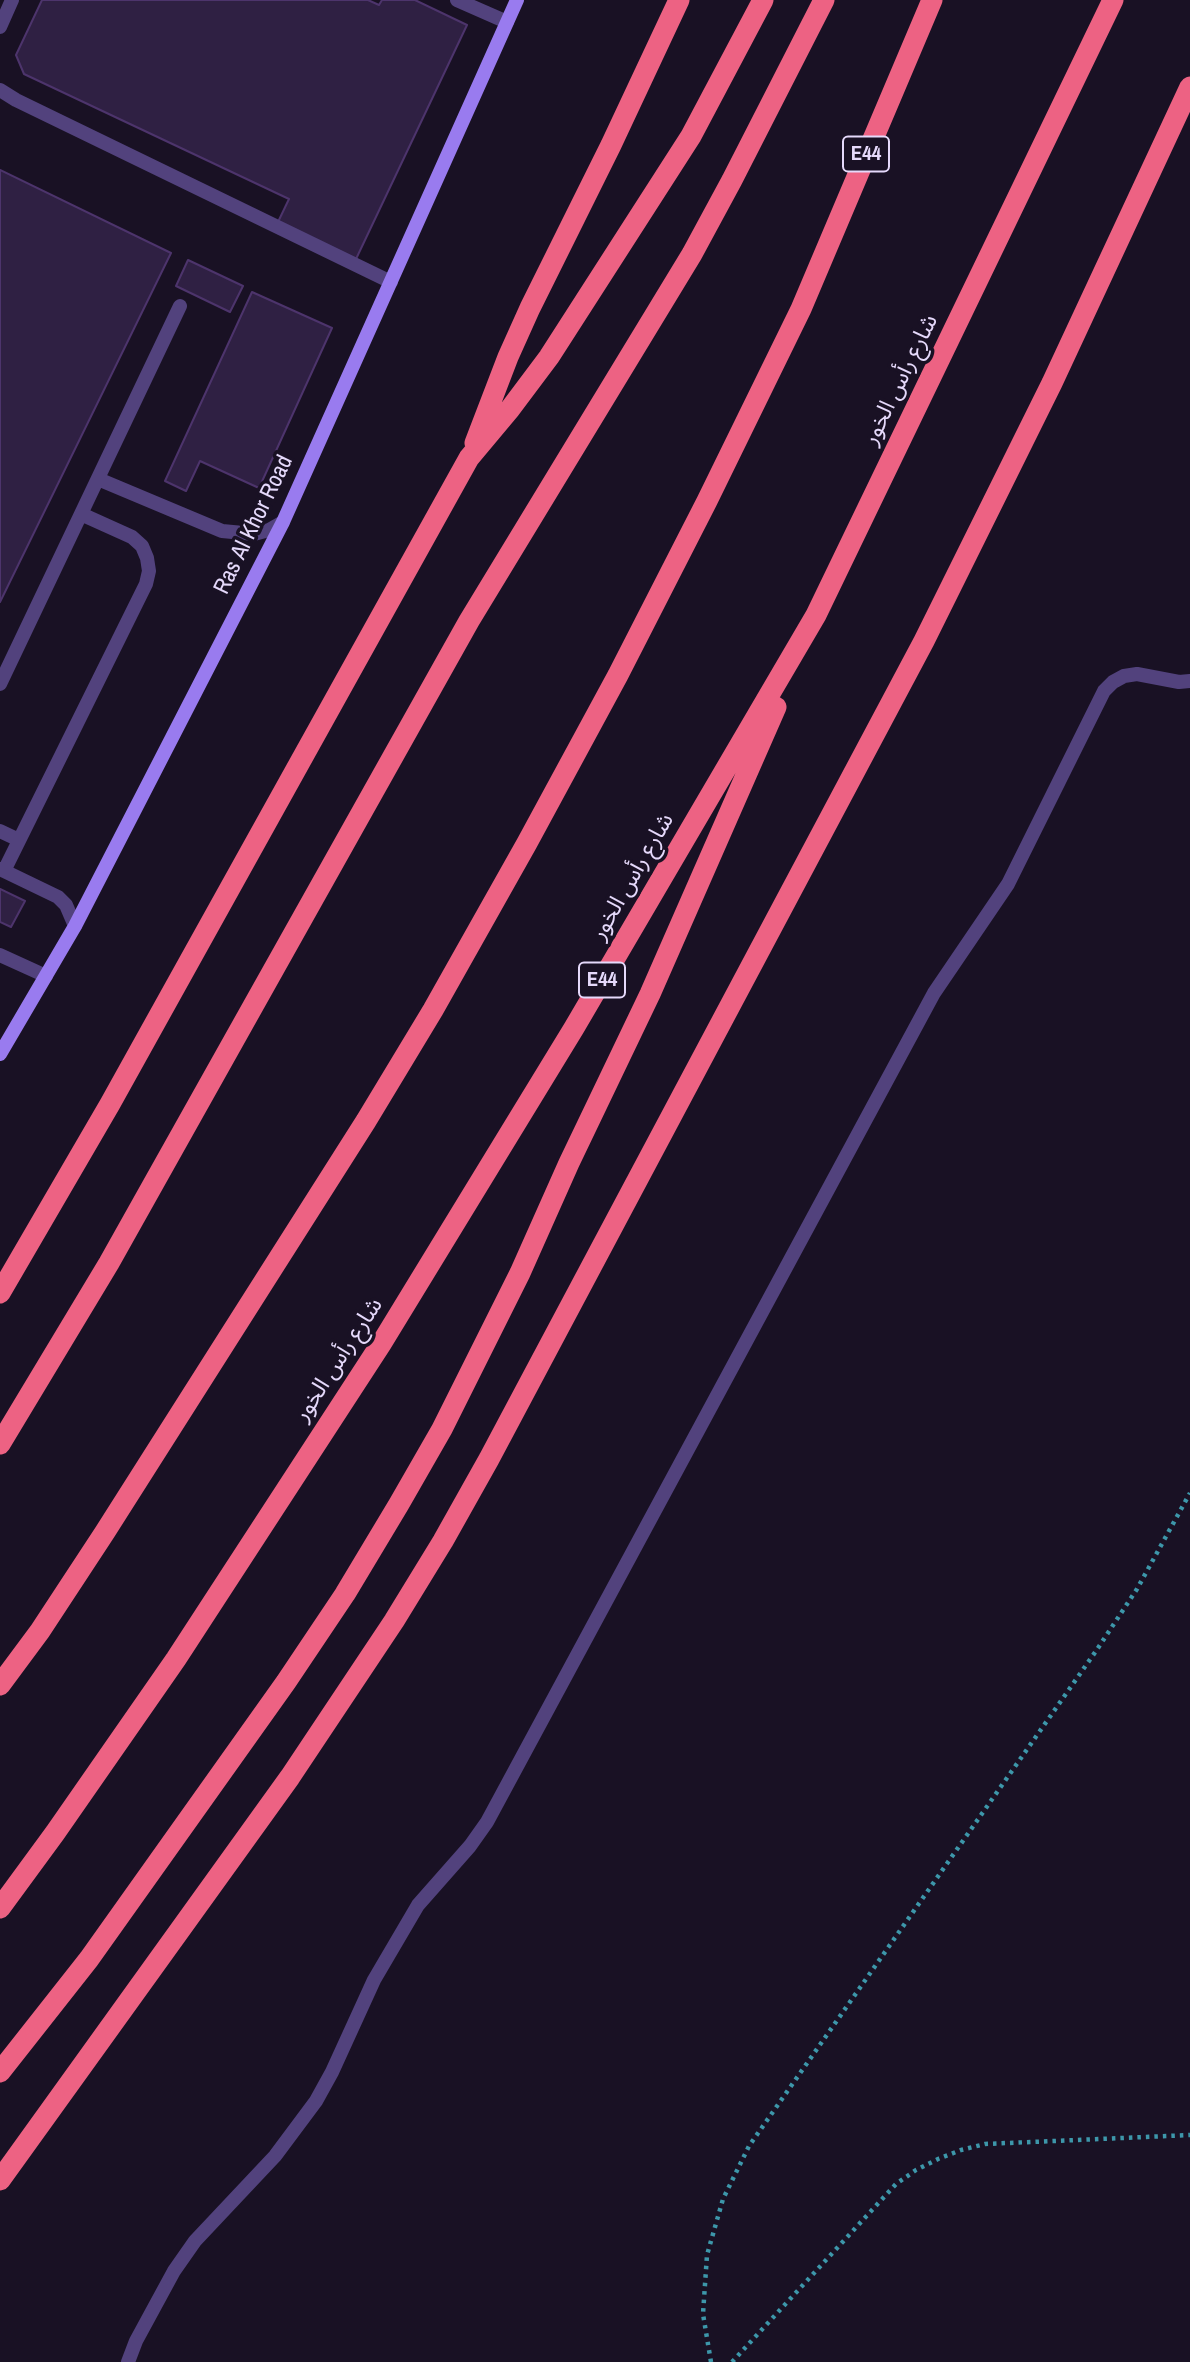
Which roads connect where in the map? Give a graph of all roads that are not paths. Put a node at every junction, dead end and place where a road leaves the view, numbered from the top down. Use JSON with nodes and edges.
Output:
{"nodes":[{"id":1,"x":12,"y":0,"type":"edge"},
{"id":2,"x":457,"y":0,"type":"edge"},
{"id":3,"x":517,"y":0,"type":"edge"},
{"id":4,"x":679,"y":0,"type":"edge"},
{"id":5,"x":763,"y":0,"type":"edge"},
{"id":6,"x":824,"y":0,"type":"edge"},
{"id":7,"x":932,"y":0,"type":"edge"},
{"id":8,"x":1113,"y":0,"type":"edge"},
{"id":9,"x":507,"y":22,"type":"junction"},
{"id":10,"x":0,"y":27,"type":"edge"},
{"id":11,"x":1190,"y":87,"type":"edge"},
{"id":12,"x":0,"y":90,"type":"edge"},
{"id":13,"x":391,"y":282,"type":"junction"},
{"id":14,"x":180,"y":306,"type":"dead end"},
{"id":15,"x":469,"y":458,"type":"junction"},
{"id":16,"x":97,"y":479,"type":"junction"},
{"id":17,"x":81,"y":514,"type":"junction"},
{"id":18,"x":283,"y":522,"type":"junction"},
{"id":19,"x":817,"y":615,"type":"junction"},
{"id":20,"x":1190,"y":681,"type":"edge"},
{"id":21,"x":0,"y":684,"type":"edge"},
{"id":22,"x":0,"y":831,"type":"edge"},
{"id":23,"x":19,"y":840,"type":"junction"},
{"id":24,"x":2,"y":870,"type":"edge"},
{"id":25,"x":75,"y":926,"type":"junction"},
{"id":26,"x":0,"y":955,"type":"edge"},
{"id":27,"x":46,"y":976,"type":"junction"},
{"id":28,"x":0,"y":1054,"type":"edge"},
{"id":29,"x":0,"y":1293,"type":"edge"},
{"id":30,"x":0,"y":1444,"type":"edge"},
{"id":31,"x":0,"y":1685,"type":"edge"},
{"id":32,"x":0,"y":1908,"type":"edge"},
{"id":33,"x":0,"y":2072,"type":"edge"},
{"id":34,"x":0,"y":2180,"type":"edge"},
{"id":35,"x":128,"y":2362,"type":"edge"}],
"edges":[{"from":1,"to":10,"type":"lane"},
{"from":2,"to":9,"type":"lane"},
{"from":3,"to":9,"type":"street","name":"Ras Al Khor Road"},
{"from":4,"to":15,"type":"highway"},
{"from":5,"to":15,"type":"highway"},
{"from":6,"to":30,"type":"highway"},
{"from":7,"to":31,"type":"highway","number":"E44"},
{"from":8,"to":19,"type":"highway","name":"شارع رأس الخور","number":"E44"},
{"from":9,"to":13,"type":"street","name":"Ras Al Khor Road"},
{"from":11,"to":34,"type":"highway"},
{"from":12,"to":13,"type":"lane"},
{"from":13,"to":18,"type":"street","name":"Ras Al Khor Road"},
{"from":14,"to":16,"type":"lane"},
{"from":15,"to":29,"type":"highway"},
{"from":16,"to":17,"type":"lane"},
{"from":16,"to":18,"type":"lane"},
{"from":17,"to":21,"type":"lane"},
{"from":17,"to":23,"type":"lane"},
{"from":18,"to":25,"type":"street","name":"Ras Al Khor Road"},
{"from":19,"to":32,"type":"highway","name":"شارع رأس الخور","number":"E44"},
{"from":19,"to":33,"type":"highway"},
{"from":20,"to":35,"type":"lane"},
{"from":22,"to":23,"type":"lane"},
{"from":23,"to":24,"type":"lane"},
{"from":24,"to":25,"type":"lane"},
{"from":25,"to":27,"type":"street","name":"Ras Al Khor Road"},
{"from":26,"to":27,"type":"lane"},
{"from":27,"to":28,"type":"street","name":"Ras Al Khor Road"}]}
